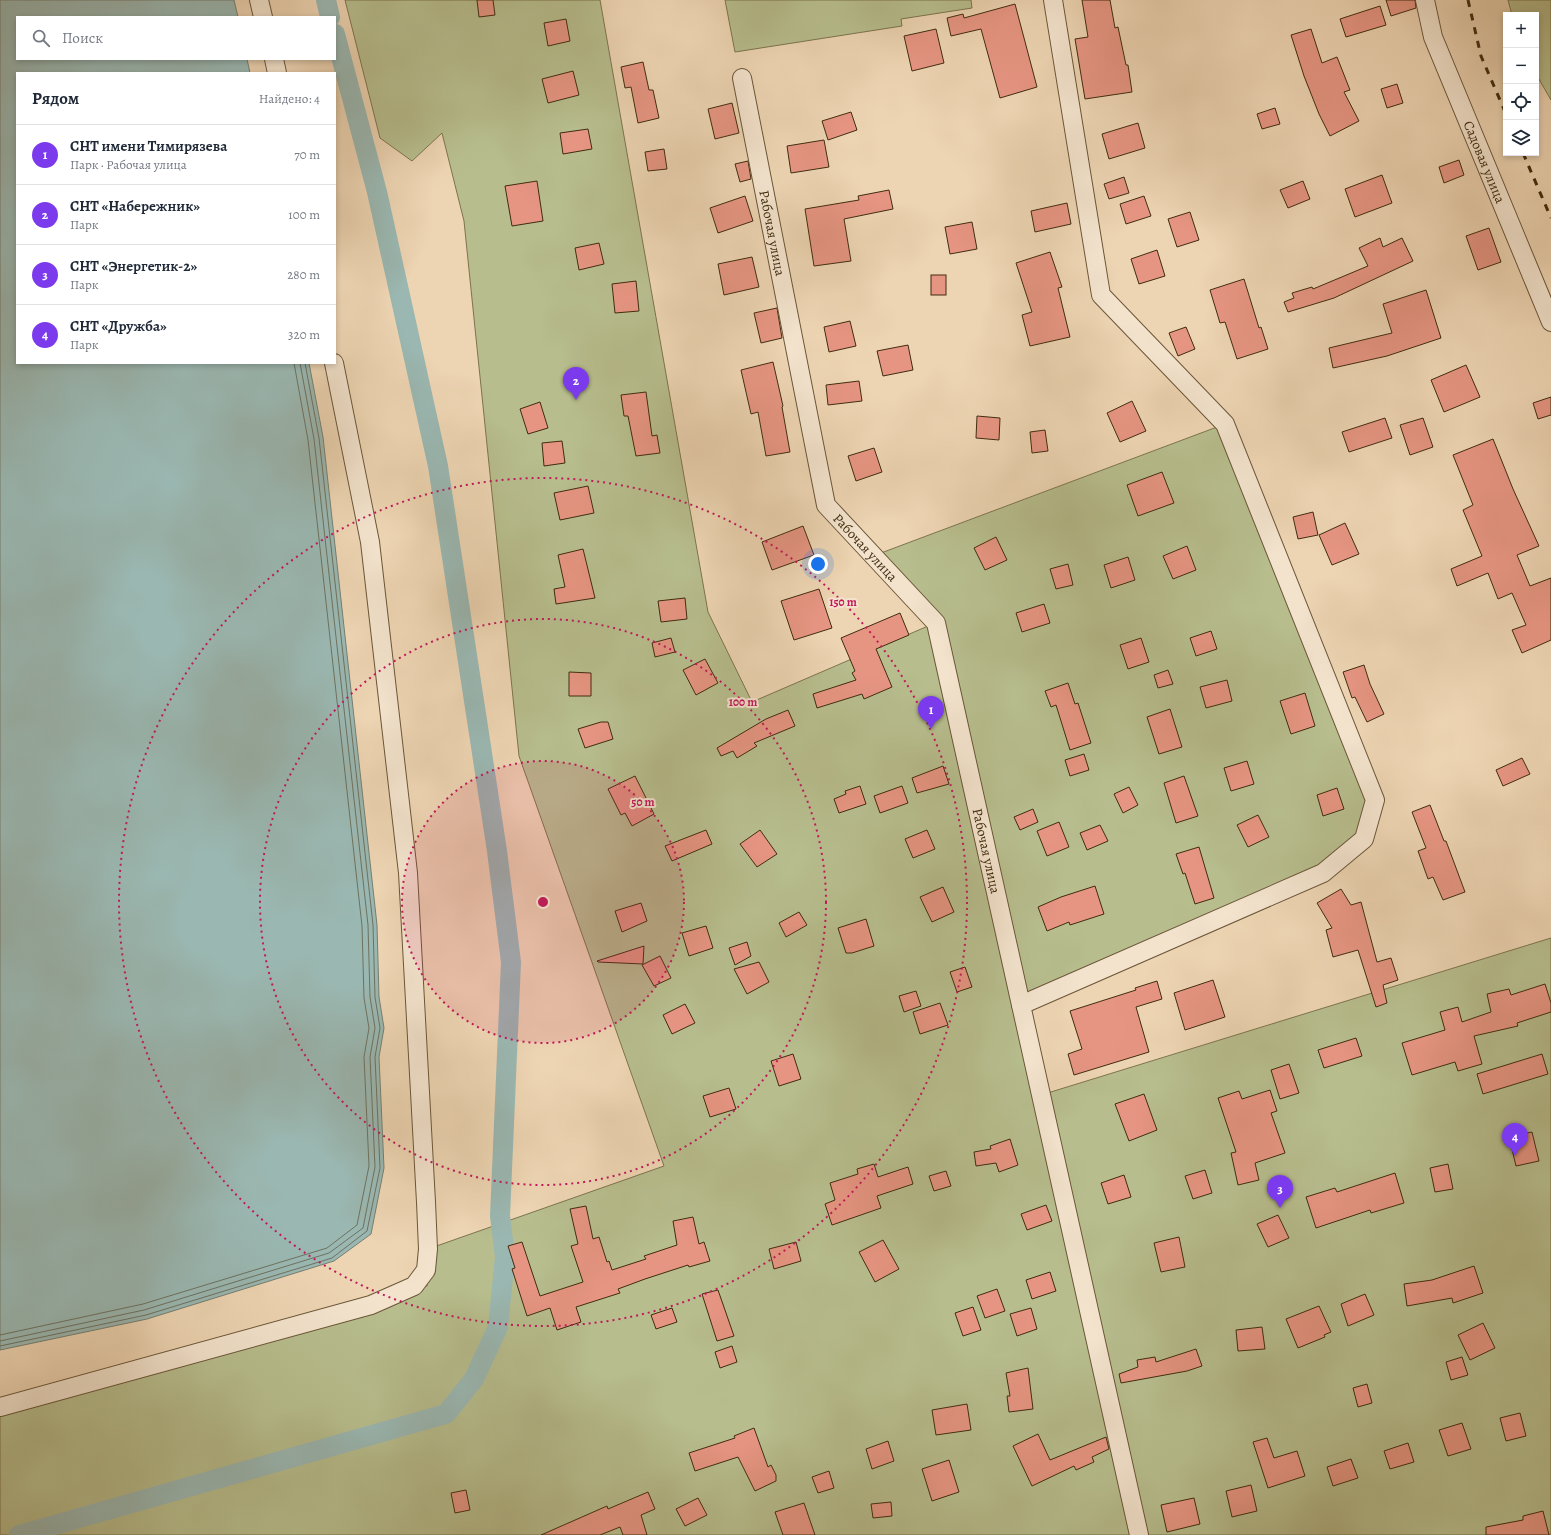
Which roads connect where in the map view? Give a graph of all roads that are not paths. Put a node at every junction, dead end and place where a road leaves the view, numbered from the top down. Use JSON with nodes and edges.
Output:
{"nodes":[{"id":1,"x":259,"y":0,"type":"edge"},
{"id":2,"x":1052,"y":0,"type":"edge"},
{"id":3,"x":1425,"y":0,"type":"edge"},
{"id":4,"x":264,"y":16,"type":"edge"},
{"id":5,"x":274,"y":60,"type":"edge"},
{"id":6,"x":277,"y":72,"type":"edge"},
{"id":7,"x":742,"y":78,"type":"dead end"},
{"id":8,"x":1551,"y":322,"type":"edge"},
{"id":9,"x":334,"y":364,"type":"edge"},
{"id":10,"x":1021,"y":1005,"type":"junction"},
{"id":11,"x":0,"y":1407,"type":"edge"},
{"id":12,"x":1139,"y":1535,"type":"edge"}],
"edges":[{"from":1,"to":4,"type":"street"},
{"from":2,"to":10,"type":"street"},
{"from":3,"to":8,"type":"street","name":"Садовая улица"},
{"from":5,"to":6,"type":"street"},
{"from":7,"to":10,"type":"street","name":"Рабочая улица"},
{"from":9,"to":11,"type":"street"},
{"from":10,"to":12,"type":"street","name":"Рабочая улица"}]}
